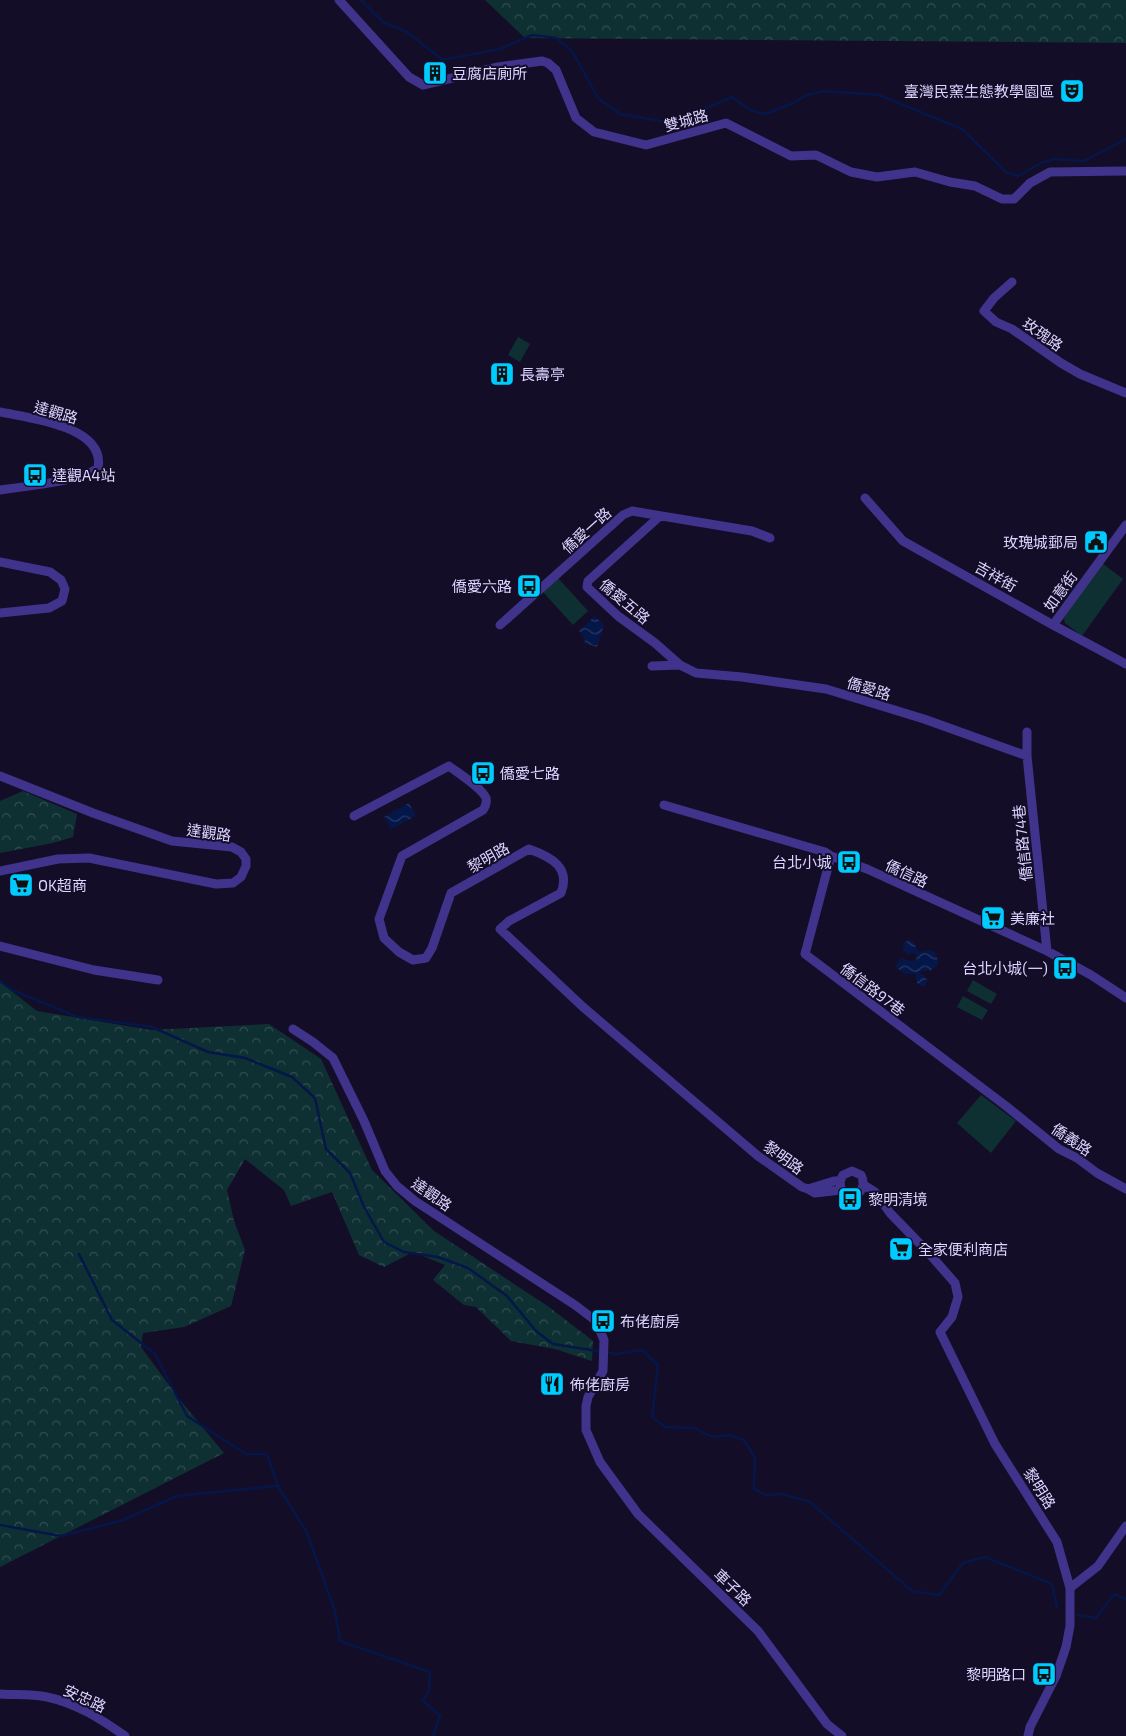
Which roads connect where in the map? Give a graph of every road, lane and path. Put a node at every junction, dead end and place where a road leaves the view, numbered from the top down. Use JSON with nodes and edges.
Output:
{"nodes":[{"id":1,"x":338,"y":0,"type":"edge"},
{"id":2,"x":1126,"y":171,"type":"edge"},
{"id":3,"x":1012,"y":282,"type":"dead end"},
{"id":4,"x":1126,"y":393,"type":"edge"},
{"id":5,"x":0,"y":412,"type":"edge"},
{"id":6,"x":0,"y":490,"type":"edge"},
{"id":7,"x":865,"y":498,"type":"dead end"},
{"id":8,"x":660,"y":516,"type":"junction"},
{"id":9,"x":1126,"y":525,"type":"edge"},
{"id":10,"x":770,"y":538,"type":"dead end"},
{"id":11,"x":0,"y":562,"type":"edge"},
{"id":12,"x":0,"y":613,"type":"edge"},
{"id":13,"x":1052,"y":625,"type":"junction"},
{"id":14,"x":500,"y":626,"type":"dead end"},
{"id":15,"x":1126,"y":664,"type":"edge"},
{"id":16,"x":680,"y":665,"type":"junction"},
{"id":17,"x":652,"y":666,"type":"dead end"},
{"id":18,"x":1027,"y":732,"type":"dead end"},
{"id":19,"x":1027,"y":756,"type":"junction"},
{"id":20,"x":0,"y":776,"type":"edge"},
{"id":21,"x":664,"y":805,"type":"dead end"},
{"id":22,"x":354,"y":816,"type":"dead end"},
{"id":23,"x":831,"y":856,"type":"junction"},
{"id":24,"x":0,"y":870,"type":"edge"},
{"id":25,"x":0,"y":946,"type":"edge"},
{"id":26,"x":1047,"y":952,"type":"junction"},
{"id":27,"x":158,"y":980,"type":"dead end"},
{"id":28,"x":1126,"y":998,"type":"edge"},
{"id":29,"x":293,"y":1028,"type":"dead end"},
{"id":30,"x":1006,"y":1106,"type":"joint"},
{"id":31,"x":841,"y":1186,"type":"junction"},
{"id":32,"x":862,"y":1189,"type":"junction"},
{"id":33,"x":1126,"y":1189,"type":"edge"},
{"id":34,"x":600,"y":1462,"type":"joint"},
{"id":35,"x":1126,"y":1526,"type":"edge"},
{"id":36,"x":1070,"y":1588,"type":"junction"},
{"id":37,"x":0,"y":1694,"type":"edge"},
{"id":38,"x":125,"y":1736,"type":"edge"},
{"id":39,"x":842,"y":1736,"type":"edge"},
{"id":40,"x":1028,"y":1736,"type":"edge"}],
"edges":[{"from":1,"to":2,"type":"street","name":"雙城路"},
{"from":3,"to":4,"type":"street","name":"玫瑰路"},
{"from":5,"to":6,"type":"street","name":"達觀路"},
{"from":7,"to":13,"type":"street","name":"吉祥街"},
{"from":8,"to":10,"type":"street","name":"僑愛一路"},
{"from":8,"to":14,"type":"street","name":"僑愛一路"},
{"from":8,"to":16,"type":"street","name":"僑愛五路"},
{"from":9,"to":13,"type":"street","name":"如意街"},
{"from":11,"to":12,"type":"street"},
{"from":13,"to":15,"type":"street","name":"吉祥街"},
{"from":16,"to":17,"type":"street"},
{"from":16,"to":19,"type":"street","name":"僑愛路"},
{"from":18,"to":19,"type":"street","name":"僑信路74巷"},
{"from":19,"to":26,"type":"street","name":"僑信路74巷"},
{"from":20,"to":24,"type":"street","name":"達觀路"},
{"from":21,"to":23,"type":"street","name":"僑信路"},
{"from":22,"to":31,"type":"street","name":"黎明路"},
{"from":23,"to":26,"type":"street","name":"僑信路"},
{"from":23,"to":30,"type":"street","name":"僑信路97巷"},
{"from":25,"to":27,"type":"street"},
{"from":26,"to":28,"type":"street","name":"僑信路"},
{"from":29,"to":34,"type":"street","name":"達觀路"},
{"from":30,"to":33,"type":"street","name":"僑義路"},
{"from":31,"to":32,"type":"street","name":"黎明路"},
{"from":31,"to":32,"type":"street","name":"黎明路"},
{"from":32,"to":36,"type":"street","name":"黎明路"},
{"from":34,"to":39,"type":"street","name":"車子路"},
{"from":35,"to":36,"type":"street"},
{"from":36,"to":40,"type":"street","name":"黎明路"},
{"from":37,"to":38,"type":"street","name":"安忠路"}]}
